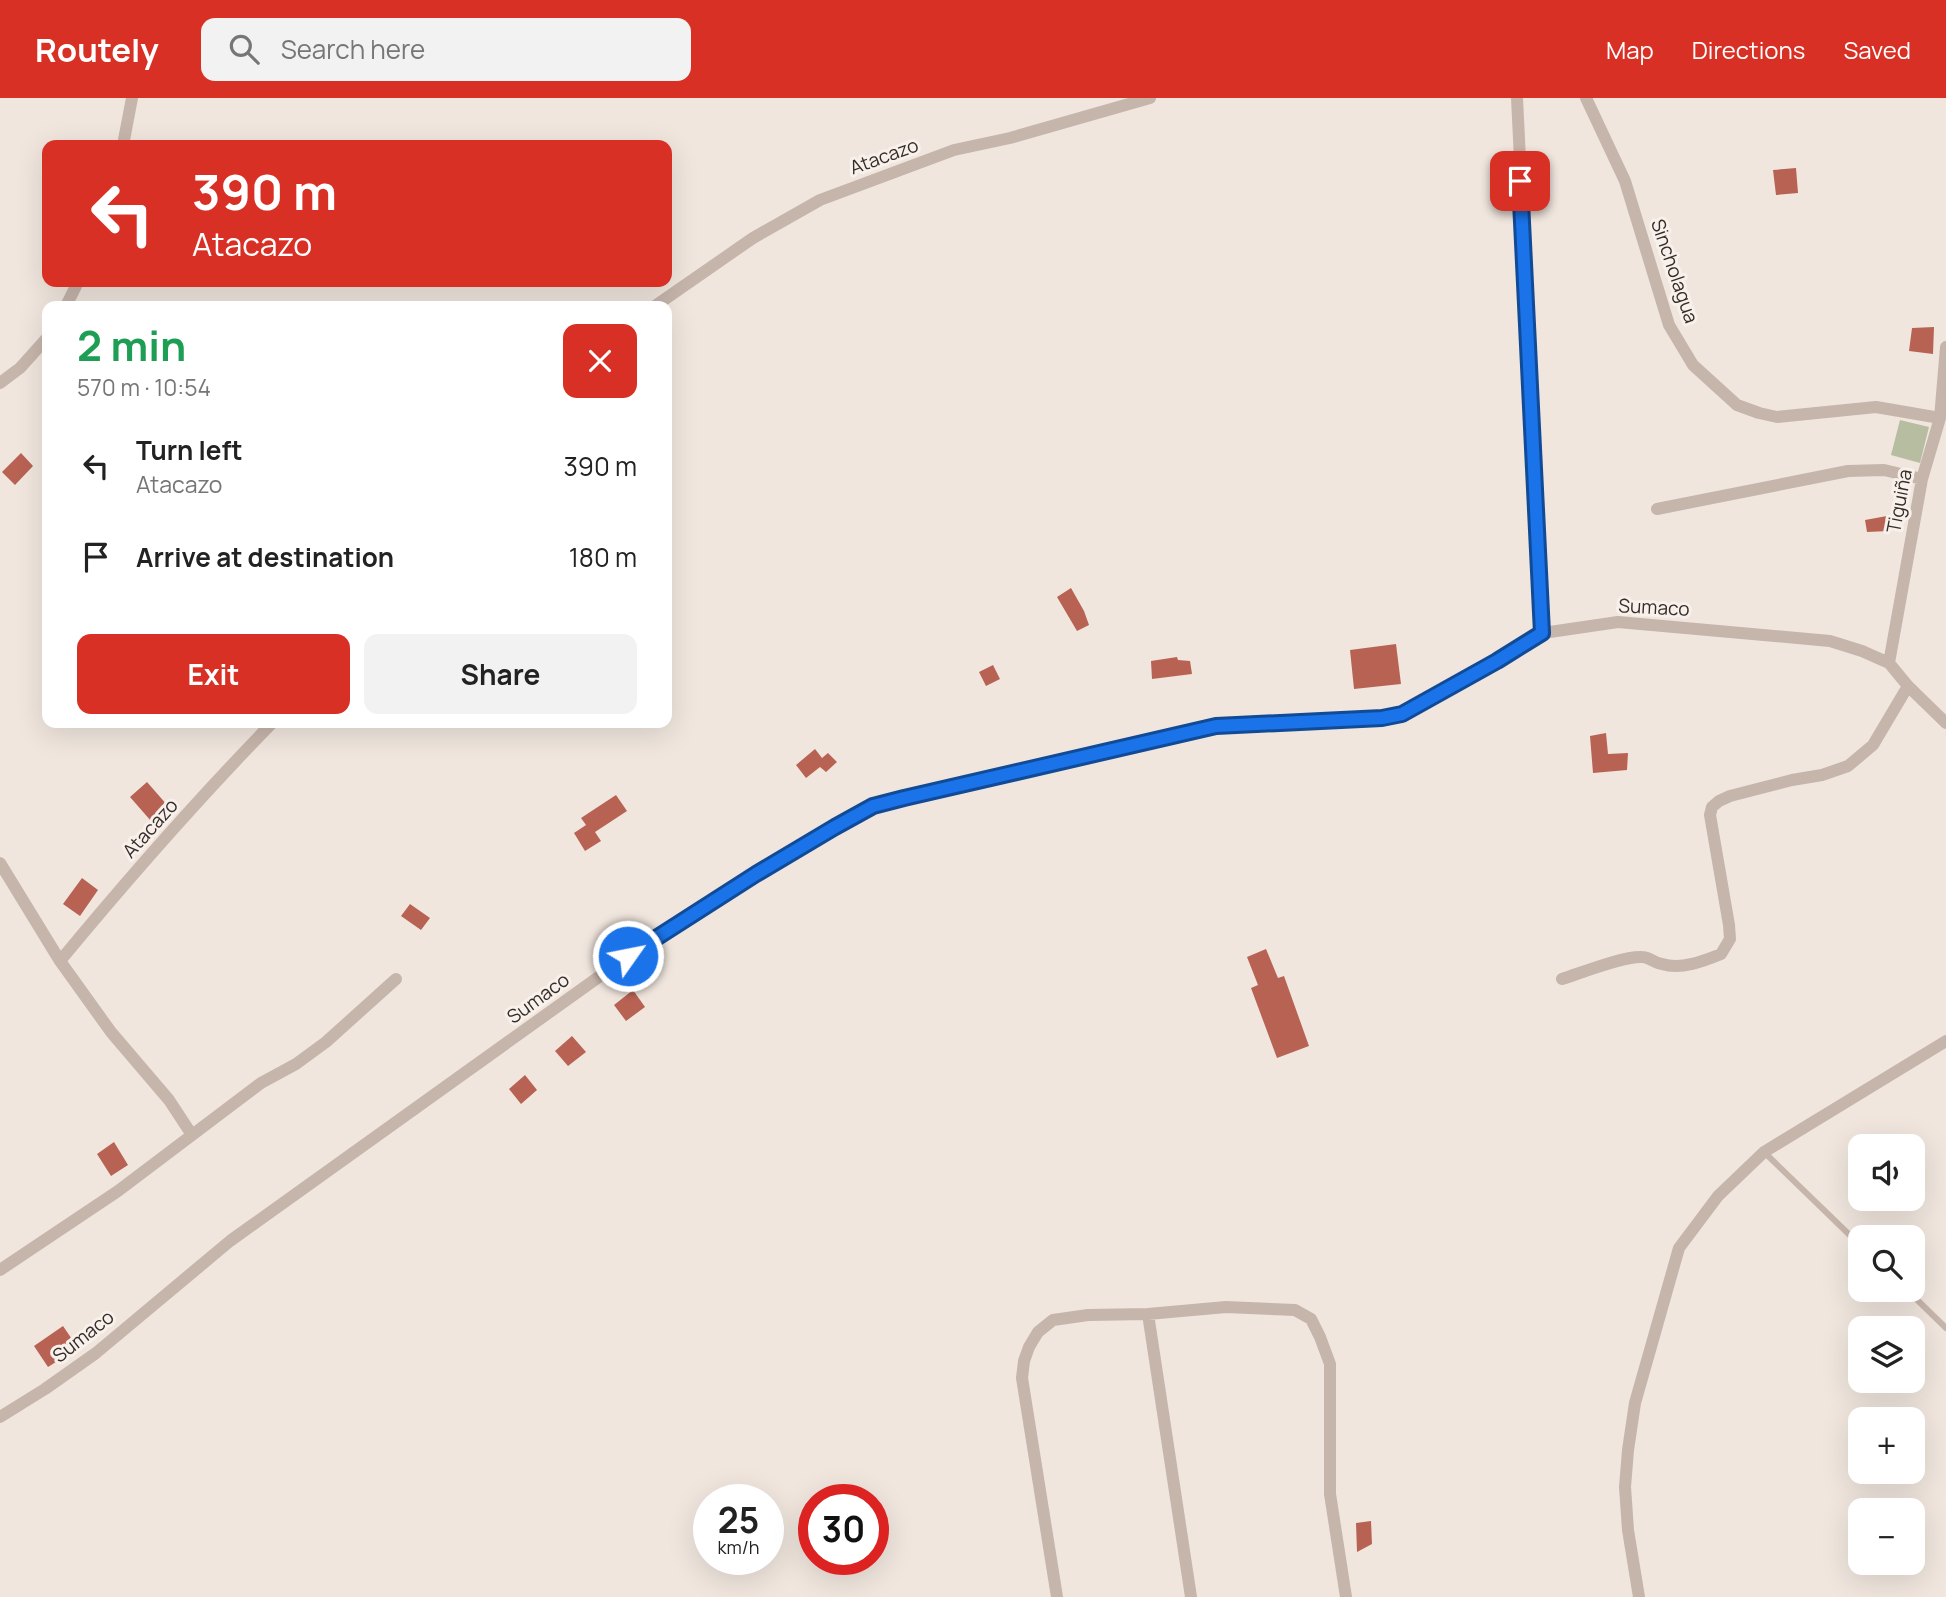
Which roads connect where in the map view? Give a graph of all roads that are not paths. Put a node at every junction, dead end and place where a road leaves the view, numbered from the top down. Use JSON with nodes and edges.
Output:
{"nodes":[{"id":1,"x":132,"y":98,"type":"edge"},
{"id":2,"x":1150,"y":98,"type":"edge"},
{"id":3,"x":1517,"y":98,"type":"edge"},
{"id":4,"x":1586,"y":98,"type":"edge"},
{"id":5,"x":124,"y":140,"type":"edge"},
{"id":6,"x":662,"y":301,"type":"edge"},
{"id":7,"x":42,"y":344,"type":"edge"},
{"id":8,"x":1946,"y":347,"type":"edge"},
{"id":9,"x":0,"y":383,"type":"edge"},
{"id":10,"x":1940,"y":418,"type":"junction"},
{"id":11,"x":1922,"y":479,"type":"junction"},
{"id":12,"x":1657,"y":509,"type":"dead end"},
{"id":13,"x":1542,"y":633,"type":"junction"},
{"id":14,"x":1889,"y":663,"type":"junction"},
{"id":15,"x":1908,"y":686,"type":"junction"},
{"id":16,"x":1946,"y":723,"type":"edge"},
{"id":17,"x":267,"y":728,"type":"edge"},
{"id":18,"x":0,"y":863,"type":"edge"},
{"id":19,"x":60,"y":961,"type":"junction"},
{"id":20,"x":396,"y":979,"type":"dead end"},
{"id":21,"x":1562,"y":979,"type":"dead end"},
{"id":22,"x":1946,"y":1041,"type":"edge"},
{"id":23,"x":192,"y":1135,"type":"junction"},
{"id":24,"x":1764,"y":1152,"type":"junction"},
{"id":25,"x":1848,"y":1233,"type":"edge"},
{"id":26,"x":0,"y":1270,"type":"edge"},
{"id":27,"x":1919,"y":1302,"type":"edge"},
{"id":28,"x":1148,"y":1314,"type":"junction"},
{"id":29,"x":1946,"y":1328,"type":"edge"},
{"id":30,"x":0,"y":1417,"type":"edge"},
{"id":31,"x":1057,"y":1597,"type":"edge"},
{"id":32,"x":1191,"y":1597,"type":"edge"},
{"id":33,"x":1346,"y":1597,"type":"edge"},
{"id":34,"x":1639,"y":1597,"type":"edge"}],
"edges":[{"from":1,"to":5,"type":"street"},
{"from":2,"to":6,"type":"street","name":"Atacazo"},
{"from":3,"to":13,"type":"street"},
{"from":4,"to":10,"type":"street","name":"Sincholagua"},
{"from":7,"to":9,"type":"street"},
{"from":8,"to":10,"type":"street","name":"Tiguiña"},
{"from":10,"to":11,"type":"street","name":"Tiguiña"},
{"from":11,"to":12,"type":"street"},
{"from":11,"to":14,"type":"street","name":"Tiguiña"},
{"from":13,"to":14,"type":"street","name":"Sumaco"},
{"from":13,"to":30,"type":"street","name":"Sumaco"},
{"from":14,"to":15,"type":"street"},
{"from":15,"to":16,"type":"street"},
{"from":15,"to":21,"type":"street"},
{"from":17,"to":19,"type":"street","name":"Atacazo"},
{"from":18,"to":19,"type":"street"},
{"from":19,"to":23,"type":"street"},
{"from":20,"to":23,"type":"street"},
{"from":22,"to":24,"type":"street"},
{"from":23,"to":26,"type":"street"},
{"from":24,"to":25,"type":"lane"},
{"from":24,"to":34,"type":"street"},
{"from":27,"to":29,"type":"lane"},
{"from":28,"to":31,"type":"street"},
{"from":28,"to":32,"type":"street"},
{"from":28,"to":33,"type":"street"}]}
